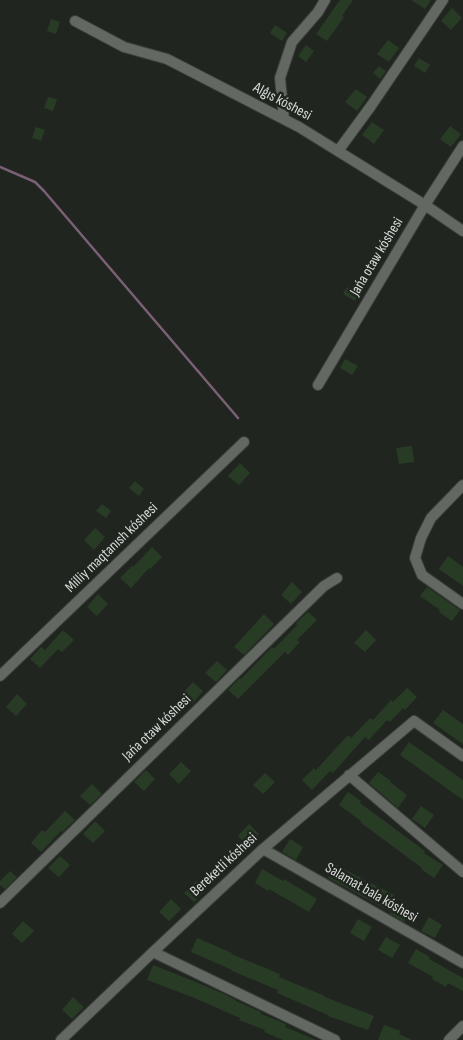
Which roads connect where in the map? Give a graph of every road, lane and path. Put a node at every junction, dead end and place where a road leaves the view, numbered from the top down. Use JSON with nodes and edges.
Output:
{"nodes":[{"id":1,"x":326,"y":0,"type":"edge"},
{"id":2,"x":443,"y":0,"type":"edge"},
{"id":3,"x":75,"y":21,"type":"dead end"},
{"id":4,"x":284,"y":119,"type":"junction"},
{"id":5,"x":463,"y":146,"type":"edge"},
{"id":6,"x":338,"y":151,"type":"junction"},
{"id":7,"x":425,"y":205,"type":"junction"},
{"id":8,"x":463,"y":231,"type":"edge"},
{"id":9,"x":318,"y":385,"type":"dead end"},
{"id":10,"x":244,"y":442,"type":"dead end"},
{"id":11,"x":463,"y":485,"type":"edge"},
{"id":12,"x":337,"y":578,"type":"dead end"},
{"id":13,"x":463,"y":604,"type":"edge"},
{"id":14,"x":0,"y":676,"type":"edge"},
{"id":15,"x":463,"y":756,"type":"edge"},
{"id":16,"x":350,"y":775,"type":"junction"},
{"id":17,"x":263,"y":849,"type":"junction"},
{"id":18,"x":463,"y":872,"type":"edge"},
{"id":19,"x":0,"y":903,"type":"edge"},
{"id":20,"x":153,"y":952,"type":"junction"},
{"id":21,"x":463,"y":963,"type":"edge"},
{"id":22,"x":463,"y":1026,"type":"edge"},
{"id":23,"x":61,"y":1040,"type":"edge"},
{"id":24,"x":335,"y":1040,"type":"edge"},
{"id":25,"x":449,"y":1040,"type":"edge"}],
"edges":[{"from":1,"to":4,"type":"street"},
{"from":2,"to":6,"type":"street"},
{"from":3,"to":4,"type":"street","name":"Alǵıs kóshesi"},
{"from":4,"to":6,"type":"street","name":"Alǵıs kóshesi"},
{"from":5,"to":7,"type":"street","name":"Jańa otaw kóshesi"},
{"from":6,"to":7,"type":"street","name":"Alǵıs kóshesi"},
{"from":7,"to":8,"type":"street","name":"Alǵıs kóshesi"},
{"from":7,"to":9,"type":"street","name":"Jańa otaw kóshesi"},
{"from":10,"to":14,"type":"street","name":"Milliy maqtanısh kóshesi"},
{"from":11,"to":13,"type":"street"},
{"from":12,"to":19,"type":"street","name":"Jańa otaw kóshesi"},
{"from":15,"to":16,"type":"street","name":"Bereketli kóshesi"},
{"from":16,"to":17,"type":"street","name":"Bereketli kóshesi"},
{"from":16,"to":18,"type":"street"},
{"from":17,"to":20,"type":"street","name":"Bereketli kóshesi"},
{"from":17,"to":21,"type":"street","name":"Salamat bala kóshesi"},
{"from":20,"to":23,"type":"street","name":"Bereketli kóshesi"},
{"from":20,"to":24,"type":"street"},
{"from":22,"to":25,"type":"street"}]}
